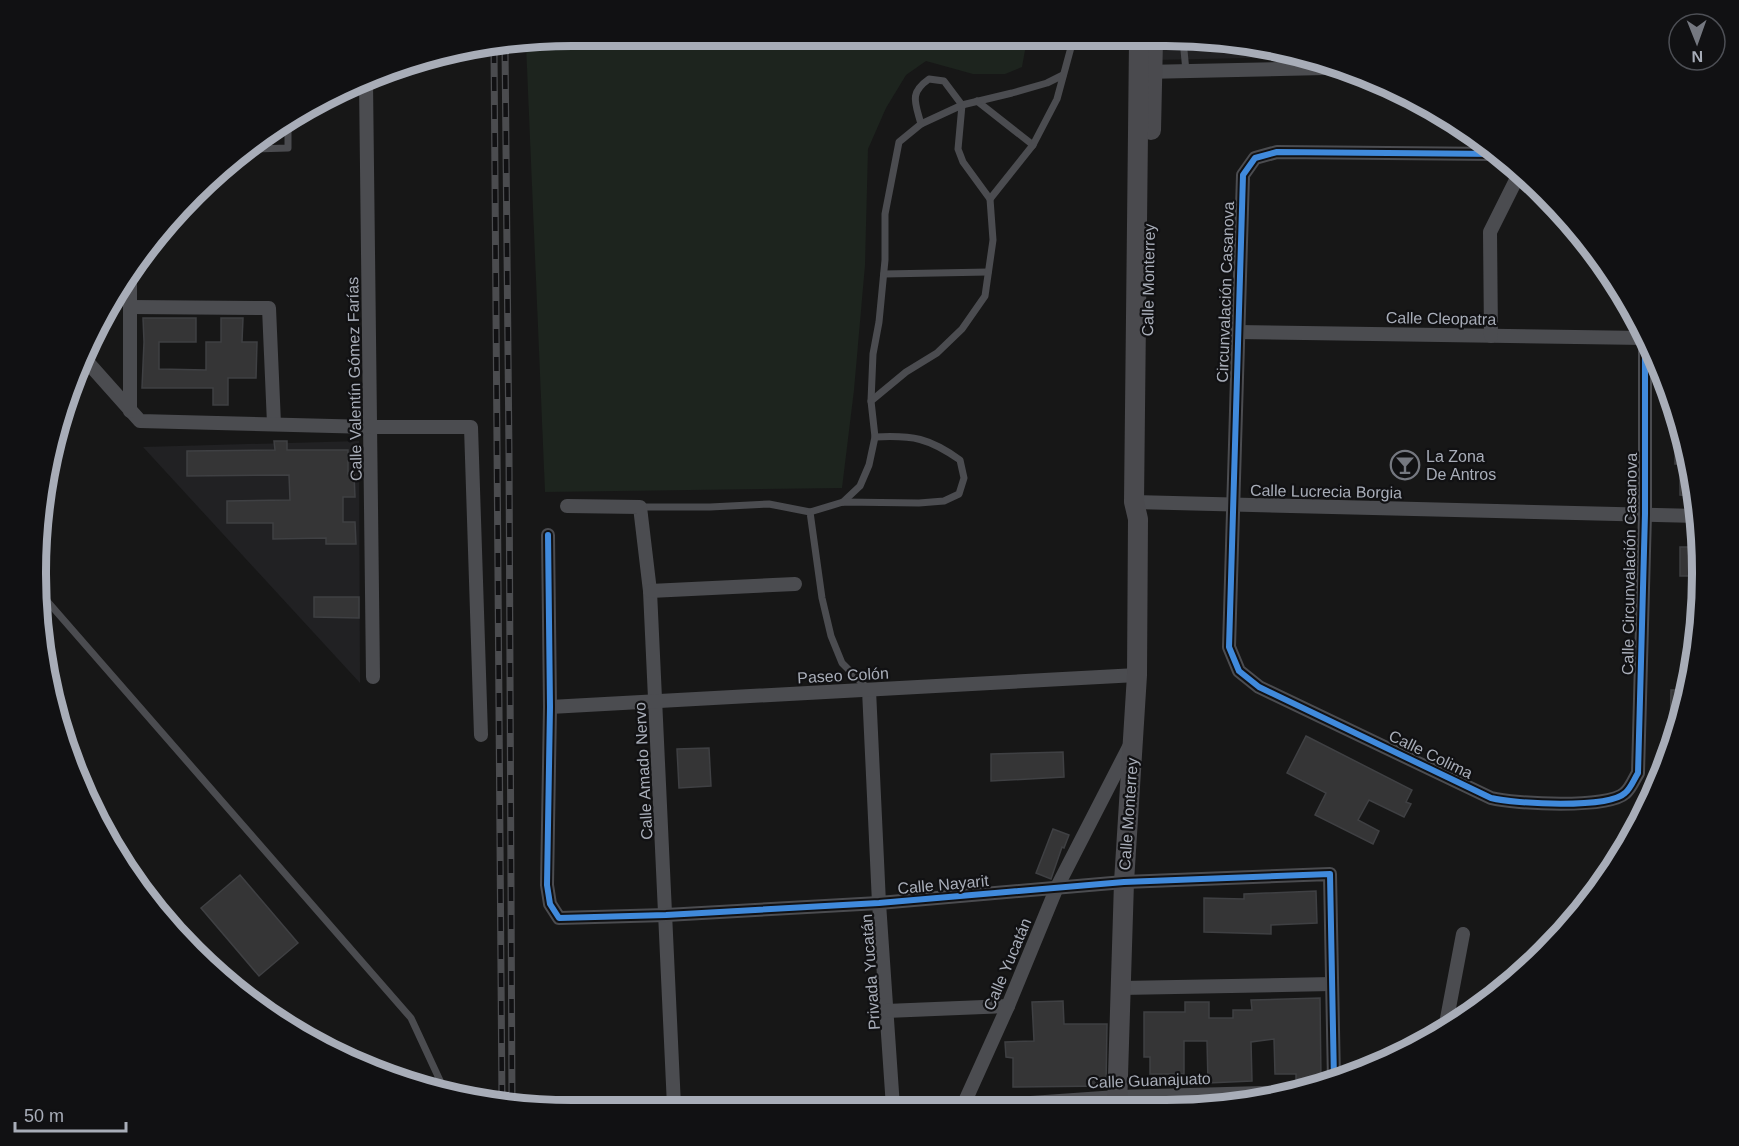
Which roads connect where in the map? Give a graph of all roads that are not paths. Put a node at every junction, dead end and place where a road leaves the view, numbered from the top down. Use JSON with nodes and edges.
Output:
{"nodes":[{"id":1,"x":1071,"y":46,"type":"edge"},
{"id":2,"x":1140,"y":46,"type":"edge"},
{"id":3,"x":1152,"y":46,"type":"edge"},
{"id":4,"x":1184,"y":47,"type":"edge"},
{"id":5,"x":1316,"y":68,"type":"edge"},
{"id":6,"x":1186,"y":71,"type":"junction"},
{"id":7,"x":1145,"y":72,"type":"junction"},
{"id":8,"x":1063,"y":75,"type":"junction"},
{"id":9,"x":366,"y":90,"type":"edge"},
{"id":10,"x":977,"y":101,"type":"junction"},
{"id":11,"x":962,"y":105,"type":"junction"},
{"id":12,"x":921,"y":124,"type":"junction"},
{"id":13,"x":288,"y":130,"type":"edge"},
{"id":14,"x":1033,"y":145,"type":"junction"},
{"id":15,"x":261,"y":149,"type":"edge"},
{"id":16,"x":1485,"y":154,"type":"edge"},
{"id":17,"x":1516,"y":180,"type":"edge"},
{"id":18,"x":990,"y":199,"type":"junction"},
{"id":19,"x":988,"y":272,"type":"junction"},
{"id":20,"x":884,"y":274,"type":"junction"},
{"id":21,"x":130,"y":288,"type":"edge"},
{"id":22,"x":130,"y":307,"type":"junction"},
{"id":23,"x":1237,"y":332,"type":"junction"},
{"id":24,"x":1635,"y":335,"type":"edge"},
{"id":25,"x":1491,"y":336,"type":"junction"},
{"id":26,"x":1645,"y":356,"type":"edge"},
{"id":27,"x":90,"y":365,"type":"edge"},
{"id":28,"x":871,"y":401,"type":"junction"},
{"id":29,"x":135,"y":416,"type":"junction"},
{"id":30,"x":274,"y":424,"type":"junction"},
{"id":31,"x":371,"y":427,"type":"junction"},
{"id":32,"x":875,"y":437,"type":"junction"},
{"id":33,"x":843,"y":502,"type":"junction"},
{"id":34,"x":567,"y":506,"type":"dead end"},
{"id":35,"x":1232,"y":506,"type":"junction"},
{"id":36,"x":640,"y":507,"type":"junction"},
{"id":37,"x":1138,"y":507,"type":"junction"},
{"id":38,"x":810,"y":512,"type":"junction"},
{"id":39,"x":1644,"y":514,"type":"junction"},
{"id":40,"x":1689,"y":516,"type":"edge"},
{"id":41,"x":548,"y":535,"type":"dead end"},
{"id":42,"x":795,"y":584,"type":"dead end"},
{"id":43,"x":650,"y":591,"type":"junction"},
{"id":44,"x":48,"y":602,"type":"edge"},
{"id":45,"x":1239,"y":671,"type":"joint"},
{"id":46,"x":1137,"y":675,"type":"junction"},
{"id":47,"x":373,"y":677,"type":"dead end"},
{"id":48,"x":869,"y":690,"type":"junction"},
{"id":49,"x":656,"y":701,"type":"junction"},
{"id":50,"x":550,"y":707,"type":"junction"},
{"id":51,"x":481,"y":735,"type":"dead end"},
{"id":52,"x":1133,"y":738,"type":"junction"},
{"id":53,"x":1625,"y":794,"type":"joint"},
{"id":54,"x":1124,"y":882,"type":"junction"},
{"id":55,"x":1057,"y":887,"type":"junction"},
{"id":56,"x":879,"y":903,"type":"junction"},
{"id":57,"x":666,"y":915,"type":"junction"},
{"id":58,"x":1463,"y":934,"type":"dead end"},
{"id":59,"x":1332,"y":984,"type":"junction"},
{"id":60,"x":1121,"y":988,"type":"junction"},
{"id":61,"x":1008,"y":1006,"type":"junction"},
{"id":62,"x":886,"y":1011,"type":"junction"},
{"id":63,"x":1447,"y":1018,"type":"edge"},
{"id":64,"x":1334,"y":1072,"type":"edge"},
{"id":65,"x":441,"y":1083,"type":"edge"},
{"id":66,"x":1214,"y":1097,"type":"edge"},
{"id":67,"x":674,"y":1100,"type":"edge"},
{"id":68,"x":892,"y":1100,"type":"edge"},
{"id":69,"x":965,"y":1100,"type":"edge"},
{"id":70,"x":1117,"y":1100,"type":"edge"},
{"id":71,"x":1154,"y":1100,"type":"edge"}],
"edges":[{"from":1,"to":8,"type":"lane"},
{"from":2,"to":7,"type":"street","name":"Calle Monterrey"},
{"from":3,"to":7,"type":"street","name":"Calle Monterrey"},
{"from":4,"to":6,"type":"lane"},
{"from":5,"to":6,"type":"street"},
{"from":6,"to":7,"type":"street"},
{"from":7,"to":37,"type":"street","name":"Calle Monterrey"},
{"from":8,"to":10,"type":"lane"},
{"from":8,"to":14,"type":"lane"},
{"from":9,"to":31,"type":"street","name":"Calle Valentín Gómez Farías"},
{"from":10,"to":11,"type":"lane"},
{"from":10,"to":14,"type":"lane"},
{"from":11,"to":12,"type":"lane"},
{"from":11,"to":12,"type":"lane"},
{"from":11,"to":18,"type":"lane"},
{"from":12,"to":20,"type":"lane"},
{"from":13,"to":15,"type":"lane"},
{"from":14,"to":18,"type":"lane"},
{"from":16,"to":23,"type":"street","name":"Circunvalación Casanova"},
{"from":17,"to":25,"type":"street"},
{"from":18,"to":19,"type":"lane"},
{"from":19,"to":20,"type":"lane"},
{"from":19,"to":28,"type":"lane"},
{"from":20,"to":28,"type":"lane"},
{"from":21,"to":22,"type":"street"},
{"from":22,"to":29,"type":"street"},
{"from":22,"to":30,"type":"street"},
{"from":23,"to":25,"type":"street","name":"Calle Cleopatra"},
{"from":23,"to":35,"type":"street","name":"Circunvalación Casanova"},
{"from":24,"to":25,"type":"street","name":"Calle Cleopatra"},
{"from":26,"to":39,"type":"street","name":"Calle Circunvalación Casanova"},
{"from":27,"to":29,"type":"street"},
{"from":28,"to":32,"type":"lane"},
{"from":29,"to":30,"type":"street"},
{"from":30,"to":31,"type":"street"},
{"from":31,"to":47,"type":"street","name":"Calle Valentín Gómez Farías"},
{"from":31,"to":51,"type":"street"},
{"from":32,"to":33,"type":"lane"},
{"from":32,"to":33,"type":"lane"},
{"from":33,"to":38,"type":"lane"},
{"from":34,"to":36,"type":"street"},
{"from":35,"to":37,"type":"street","name":"Calle Lucrecia Borgia"},
{"from":35,"to":39,"type":"street","name":"Calle Lucrecia Borgia"},
{"from":35,"to":45,"type":"street","name":"Circunvalación Casanova"},
{"from":36,"to":38,"type":"lane"},
{"from":36,"to":43,"type":"street","name":"Calle Amado Nervo"},
{"from":37,"to":46,"type":"street","name":"Calle Monterrey"},
{"from":38,"to":48,"type":"lane"},
{"from":39,"to":40,"type":"street","name":"Calle Lucrecia Borgia"},
{"from":39,"to":53,"type":"street","name":"Calle Circunvalación Casanova"},
{"from":41,"to":50,"type":"street"},
{"from":42,"to":43,"type":"street"},
{"from":43,"to":49,"type":"street","name":"Calle Amado Nervo"},
{"from":44,"to":65,"type":"lane"},
{"from":45,"to":53,"type":"street","name":"Calle Colima"},
{"from":46,"to":48,"type":"street","name":"Paseo Colón"},
{"from":46,"to":52,"type":"street","name":"Calle Monterrey"},
{"from":48,"to":49,"type":"street","name":"Paseo Colón"},
{"from":48,"to":56,"type":"street","name":"Privada Yucatán"},
{"from":49,"to":50,"type":"street","name":"Paseo Colón"},
{"from":49,"to":57,"type":"street","name":"Calle Amado Nervo"},
{"from":50,"to":57,"type":"street","name":"Calle Nayarit"},
{"from":52,"to":54,"type":"street","name":"Calle Monterrey"},
{"from":52,"to":55,"type":"street","name":"Calle Yucatán"},
{"from":54,"to":55,"type":"street","name":"Calle Nayarit"},
{"from":54,"to":59,"type":"street","name":"Calle Nayarit"},
{"from":54,"to":60,"type":"street","name":"Calle Monterrey"},
{"from":55,"to":56,"type":"street","name":"Calle Nayarit"},
{"from":55,"to":61,"type":"street","name":"Calle Yucatán"},
{"from":56,"to":57,"type":"street","name":"Calle Nayarit"},
{"from":56,"to":62,"type":"street","name":"Privada Yucatán"},
{"from":57,"to":67,"type":"street","name":"Calle Amado Nervo"},
{"from":58,"to":63,"type":"street"},
{"from":59,"to":60,"type":"street"},
{"from":59,"to":64,"type":"street"},
{"from":60,"to":70,"type":"street","name":"Calle Monterrey"},
{"from":61,"to":62,"type":"street"},
{"from":61,"to":69,"type":"street","name":"Calle Yucatán"},
{"from":62,"to":68,"type":"street","name":"Privada Yucatán"},
{"from":66,"to":71,"type":"street","name":"Calle Guanajuato"}]}
